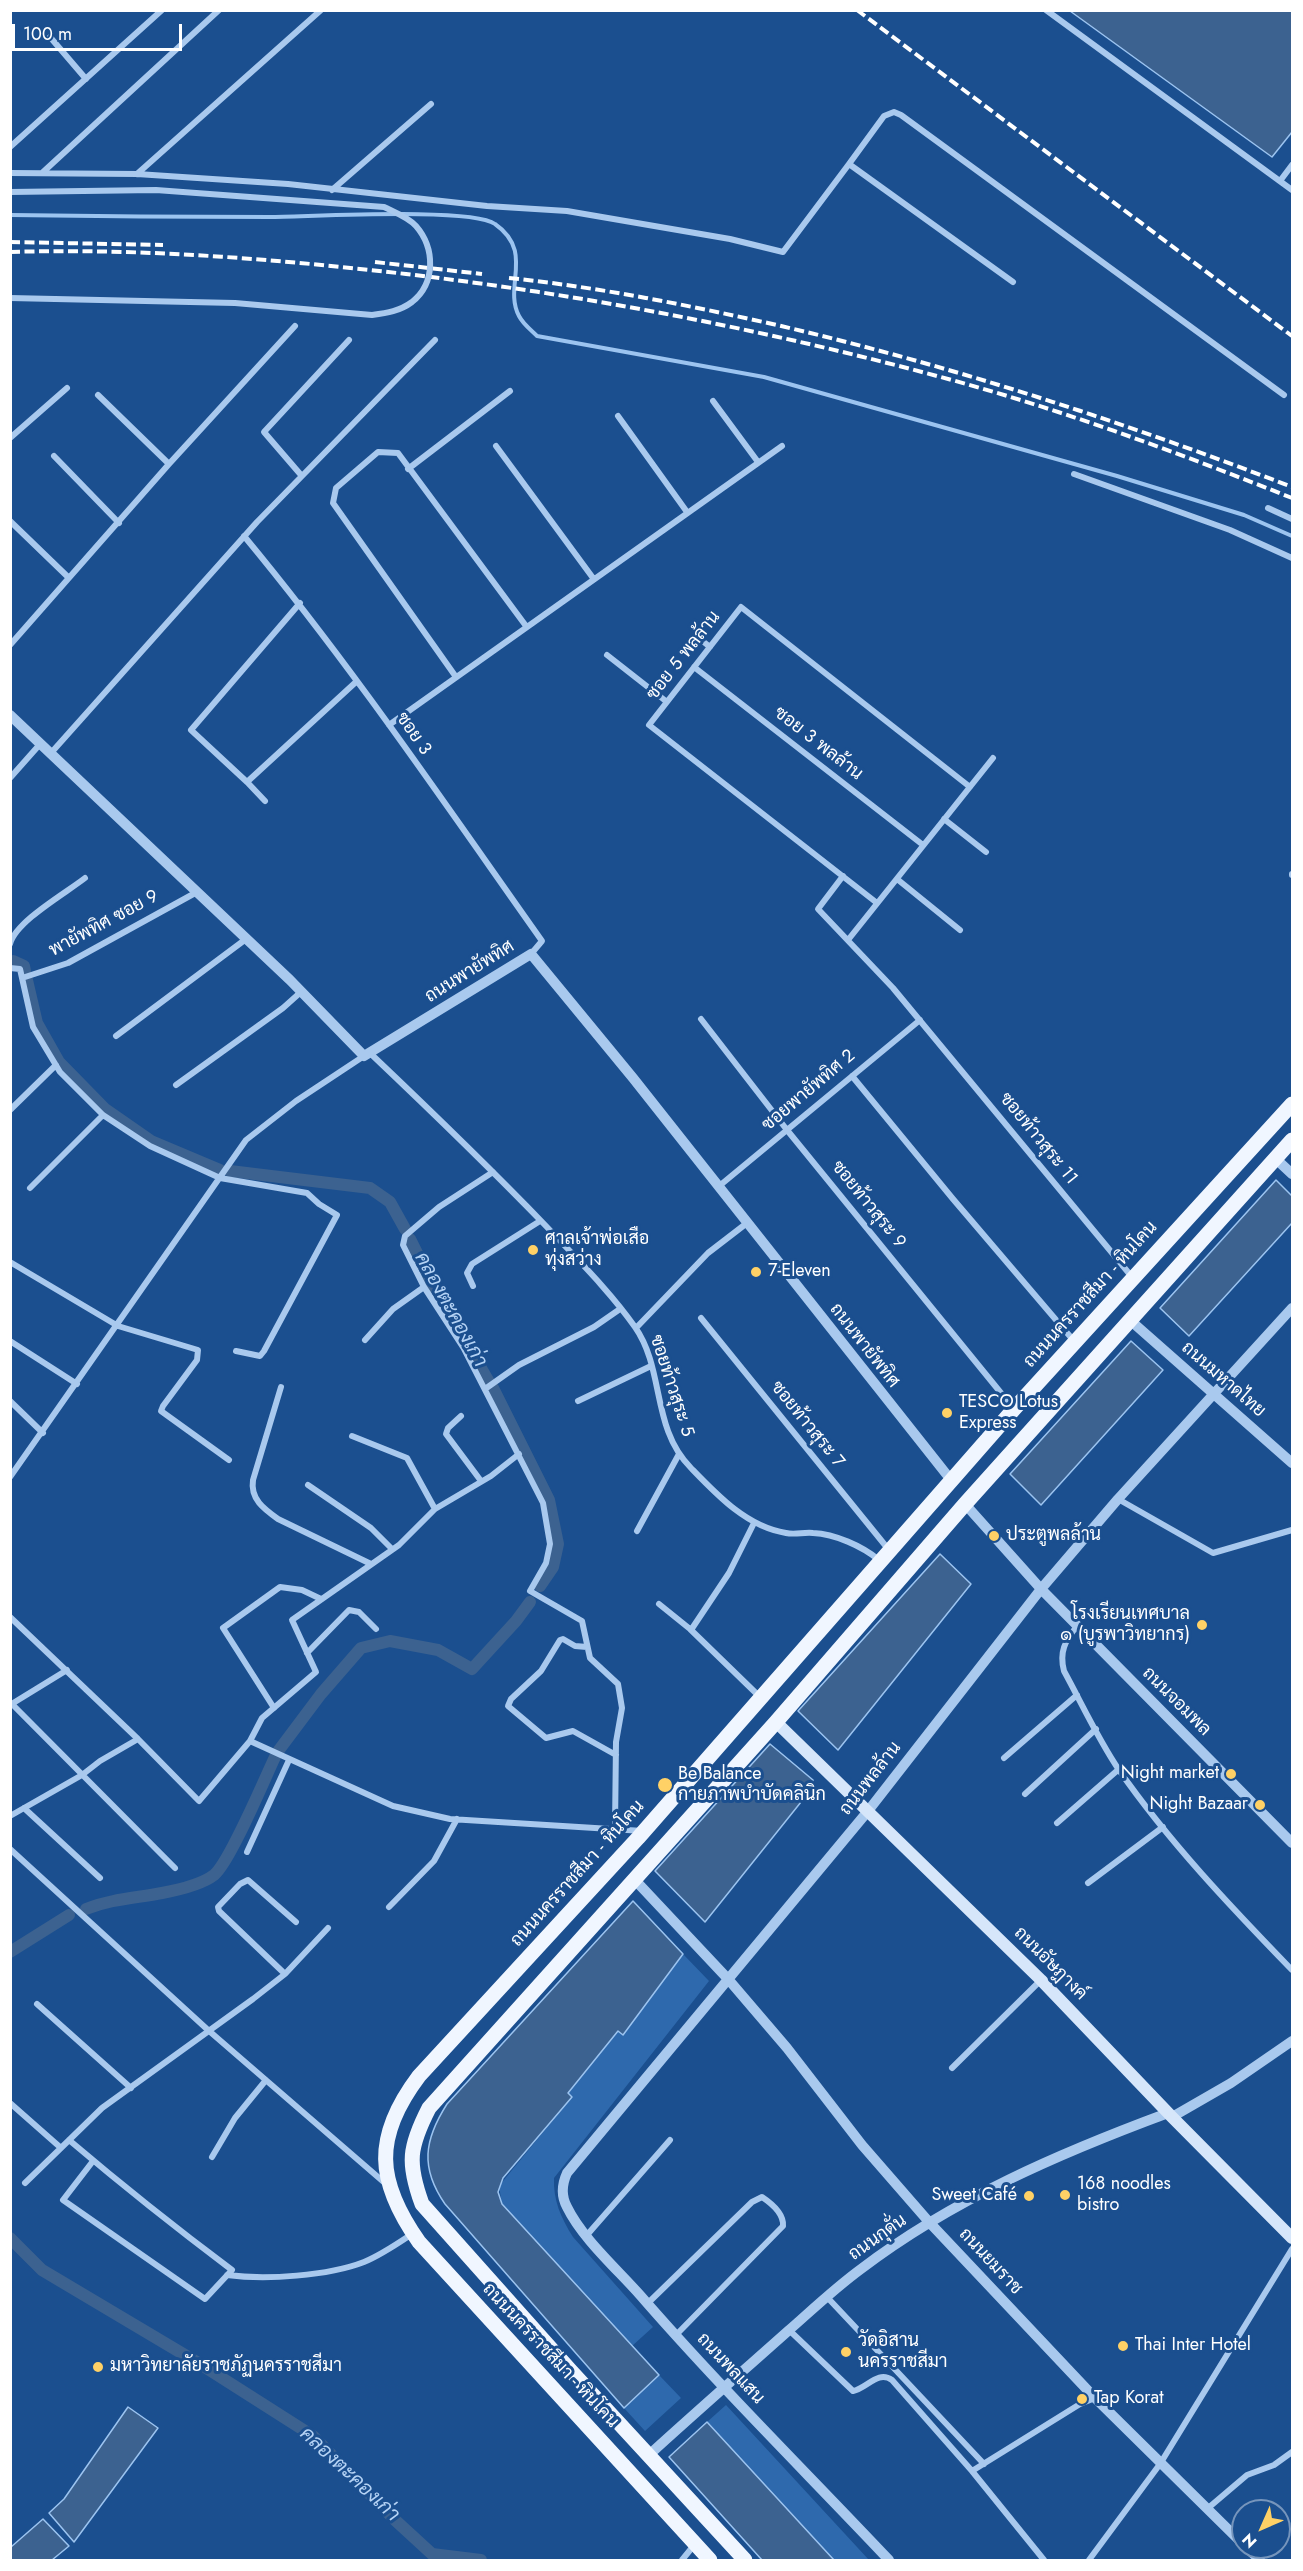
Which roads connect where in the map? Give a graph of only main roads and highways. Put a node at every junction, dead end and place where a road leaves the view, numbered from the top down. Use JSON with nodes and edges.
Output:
{"nodes":[{"id":1,"x":1293,"y":1093,"type":"edge"},
{"id":2,"x":1293,"y":1104,"type":"edge"},
{"id":3,"x":1268,"y":1129,"type":"junction"},
{"id":4,"x":1291,"y":1142,"type":"edge"},
{"id":5,"x":951,"y":1480,"type":"junction"},
{"id":6,"x":965,"y":1504,"type":"junction"},
{"id":7,"x":759,"y":1701,"type":"junction"},
{"id":8,"x":776,"y":1722,"type":"junction"},
{"id":9,"x":616,"y":1861,"type":"junction"},
{"id":10,"x":635,"y":1880,"type":"junction"},
{"id":11,"x":1293,"y":2238,"type":"edge"},
{"id":12,"x":649,"y":2455,"type":"junction"},
{"id":13,"x":630,"y":2472,"type":"junction"},
{"id":14,"x":710,"y":2560,"type":"edge"},
{"id":15,"x":745,"y":2560,"type":"edge"}],
"edges":[{"from":1,"to":3,"type":"main road"},
{"from":2,"to":3,"type":"main road","name":"ถนนนครราชสีมา - หินโคน"},
{"from":3,"to":5,"type":"main road","name":"ถนนนครราชสีมา - หินโคน"},
{"from":4,"to":6,"type":"main road","name":"ถนนนครราชสีมา - หินโคน"},
{"from":5,"to":6,"type":"main road"},
{"from":5,"to":7,"type":"main road","name":"ถนนนครราชสีมา - หินโคน"},
{"from":6,"to":8,"type":"main road","name":"ถนนนครราชสีมา - หินโคน"},
{"from":7,"to":8,"type":"main road"},
{"from":7,"to":9,"type":"main road","name":"ถนนนครราชสีมา - หินโคน"},
{"from":8,"to":10,"type":"main road","name":"ถนนนครราชสีมา - หินโคน"},
{"from":8,"to":11,"type":"main road","name":"ถนนอัษฎางค์"},
{"from":9,"to":10,"type":"main road"},
{"from":9,"to":13,"type":"main road","name":"ถนนนครราชสีมา - หินโคน"},
{"from":10,"to":12,"type":"main road","name":"ถนนนครราชสีมา - หินโคน"},
{"from":12,"to":13,"type":"main road"},
{"from":12,"to":15,"type":"main road","name":"ถนนนครราชสีมา - หินโคน"},
{"from":13,"to":14,"type":"main road","name":"ถนนนครราชสีมา - หินโคน"}]}
